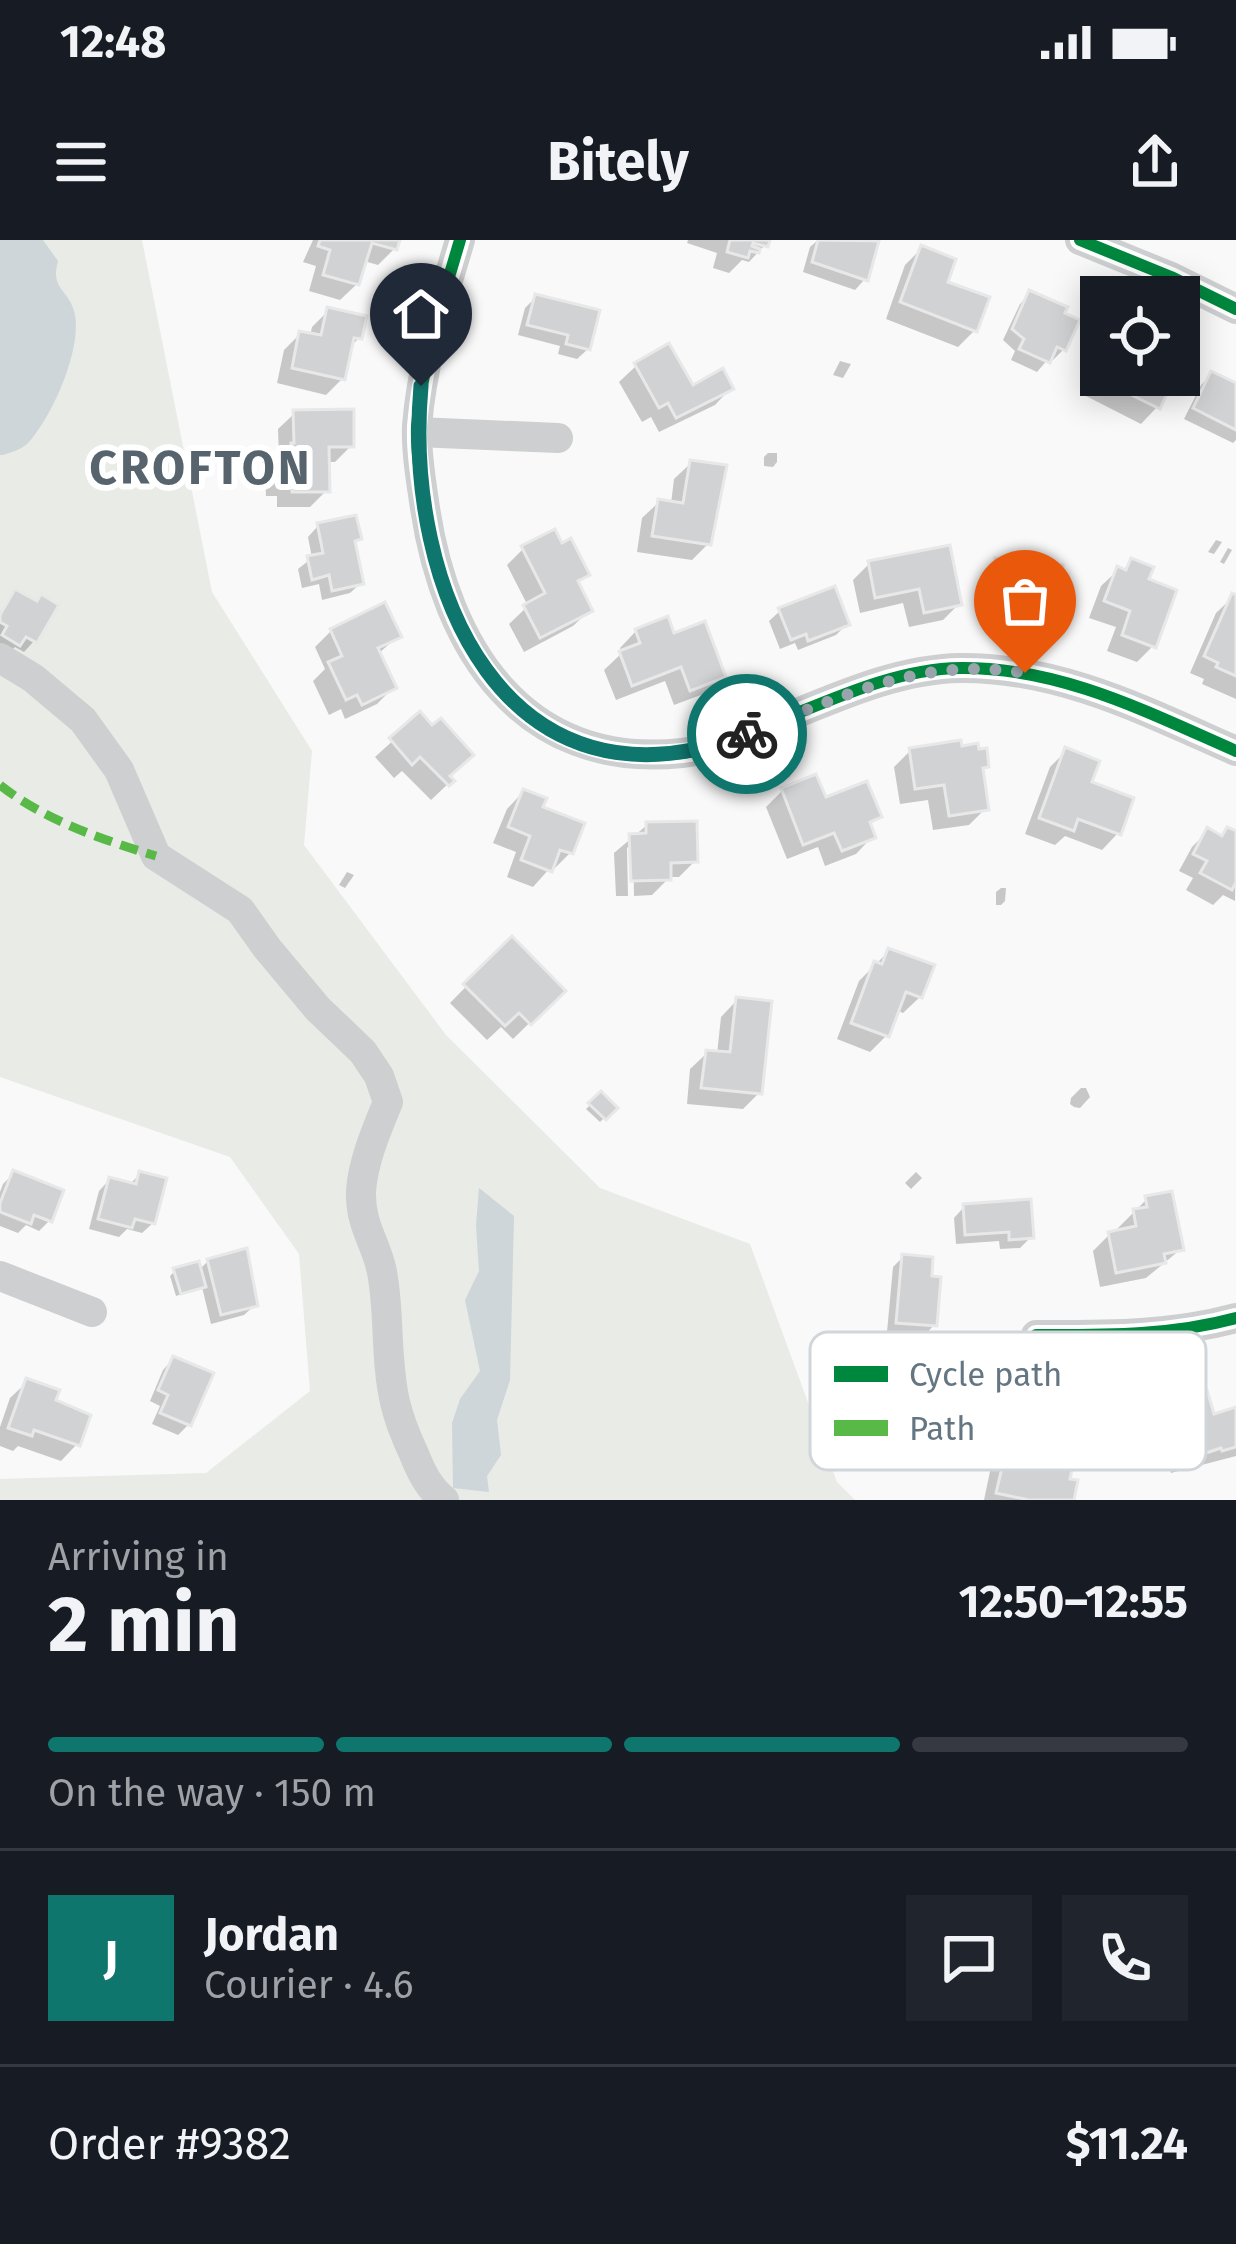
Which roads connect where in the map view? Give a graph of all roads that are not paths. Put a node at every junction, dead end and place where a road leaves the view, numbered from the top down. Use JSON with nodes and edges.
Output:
{"nodes":[{"id":1,"x":460,"y":240,"type":"edge"},
{"id":2,"x":1080,"y":240,"type":"edge"},
{"id":3,"x":1236,"y":309,"type":"edge"},
{"id":4,"x":417,"y":432,"type":"junction"},
{"id":5,"x":558,"y":438,"type":"dead end"},
{"id":6,"x":0,"y":658,"type":"edge"},
{"id":7,"x":1236,"y":751,"type":"edge"},
{"id":8,"x":0,"y":1276,"type":"edge"},
{"id":9,"x":92,"y":1312,"type":"dead end"},
{"id":10,"x":1236,"y":1318,"type":"edge"},
{"id":11,"x":1158,"y":1332,"type":"edge"},
{"id":12,"x":444,"y":1500,"type":"edge"}],
"edges":[{"from":1,"to":4,"type":"street"},
{"from":2,"to":3,"type":"street"},
{"from":4,"to":5,"type":"street"},
{"from":4,"to":7,"type":"street"},
{"from":6,"to":12,"type":"street"},
{"from":8,"to":9,"type":"street"},
{"from":10,"to":11,"type":"street"}]}
